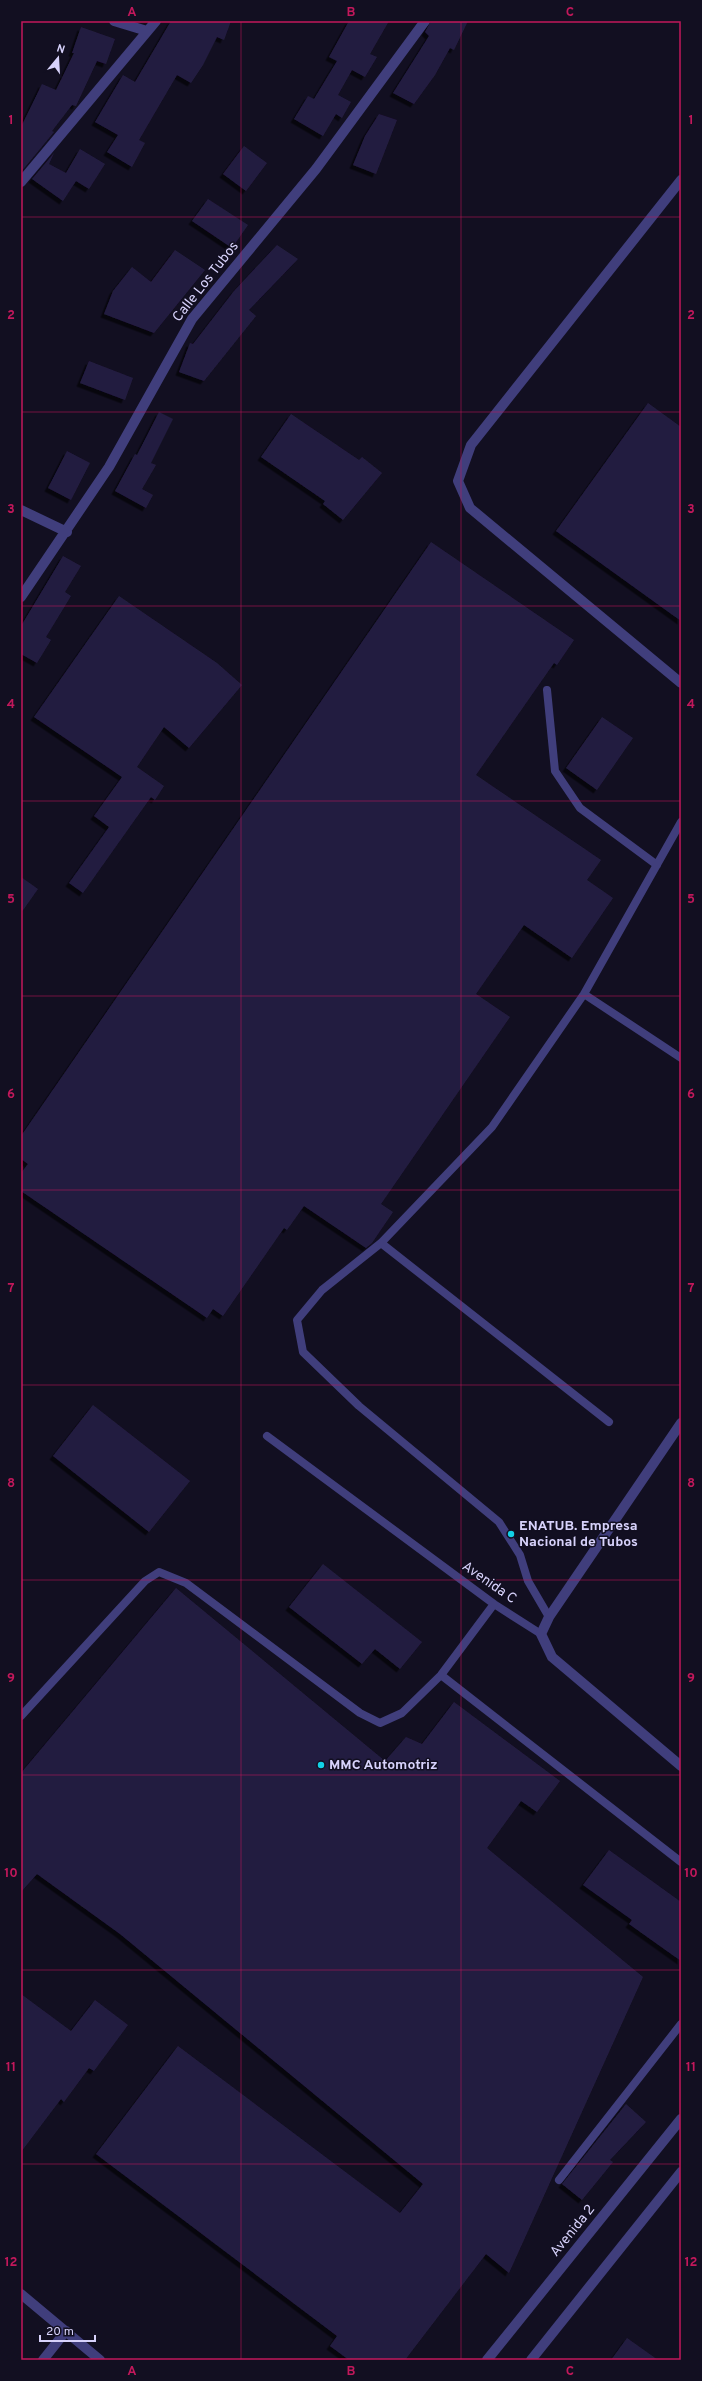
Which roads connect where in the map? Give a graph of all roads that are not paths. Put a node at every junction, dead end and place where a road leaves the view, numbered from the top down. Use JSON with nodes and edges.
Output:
{"nodes":[{"id":1,"x":114,"y":21,"type":"edge"},
{"id":2,"x":156,"y":21,"type":"edge"},
{"id":3,"x":425,"y":21,"type":"edge"},
{"id":4,"x":147,"y":31,"type":"junction"},
{"id":5,"x":681,"y":180,"type":"edge"},
{"id":6,"x":21,"y":182,"type":"edge"},
{"id":7,"x":21,"y":510,"type":"edge"},
{"id":8,"x":67,"y":532,"type":"junction"},
{"id":9,"x":21,"y":597,"type":"edge"},
{"id":10,"x":681,"y":683,"type":"edge"},
{"id":11,"x":547,"y":690,"type":"dead end"},
{"id":12,"x":681,"y":822,"type":"edge"},
{"id":13,"x":657,"y":865,"type":"junction"},
{"id":14,"x":584,"y":994,"type":"junction"},
{"id":15,"x":681,"y":1058,"type":"edge"},
{"id":16,"x":381,"y":1243,"type":"junction"},
{"id":17,"x":609,"y":1422,"type":"dead end"},
{"id":18,"x":681,"y":1423,"type":"edge"},
{"id":19,"x":267,"y":1436,"type":"dead end"},
{"id":20,"x":494,"y":1604,"type":"junction"},
{"id":21,"x":549,"y":1617,"type":"junction"},
{"id":22,"x":541,"y":1634,"type":"junction"},
{"id":23,"x":441,"y":1675,"type":"junction"},
{"id":24,"x":21,"y":1716,"type":"edge"},
{"id":25,"x":681,"y":1766,"type":"edge"},
{"id":26,"x":681,"y":1862,"type":"edge"},
{"id":27,"x":681,"y":2024,"type":"edge"},
{"id":28,"x":681,"y":2119,"type":"edge"},
{"id":29,"x":681,"y":2172,"type":"edge"},
{"id":30,"x":559,"y":2180,"type":"dead end"},
{"id":31,"x":21,"y":2294,"type":"edge"},
{"id":32,"x":66,"y":2331,"type":"junction"},
{"id":33,"x":43,"y":2360,"type":"edge"},
{"id":34,"x":100,"y":2360,"type":"edge"},
{"id":35,"x":487,"y":2360,"type":"edge"},
{"id":36,"x":532,"y":2360,"type":"edge"}],
"edges":[{"from":1,"to":4,"type":"street"},
{"from":2,"to":4,"type":"street"},
{"from":3,"to":8,"type":"street","name":"Calle Los Tubos"},
{"from":4,"to":6,"type":"street"},
{"from":5,"to":10,"type":"street"},
{"from":7,"to":8,"type":"street"},
{"from":8,"to":9,"type":"street","name":"Calle Los Tubos"},
{"from":11,"to":13,"type":"lane"},
{"from":12,"to":13,"type":"lane"},
{"from":13,"to":14,"type":"lane"},
{"from":14,"to":15,"type":"lane"},
{"from":14,"to":16,"type":"lane"},
{"from":16,"to":17,"type":"lane"},
{"from":16,"to":21,"type":"lane"},
{"from":18,"to":21,"type":"street"},
{"from":19,"to":20,"type":"lane","name":"Avenida C"},
{"from":20,"to":22,"type":"lane","name":"Avenida C"},
{"from":20,"to":23,"type":"lane"},
{"from":21,"to":22,"type":"street"},
{"from":22,"to":25,"type":"street"},
{"from":23,"to":24,"type":"lane"},
{"from":23,"to":26,"type":"lane"},
{"from":27,"to":30,"type":"lane"},
{"from":28,"to":35,"type":"street","name":"Avenida 2"},
{"from":29,"to":36,"type":"street"},
{"from":31,"to":32,"type":"street"},
{"from":32,"to":33,"type":"street"},
{"from":32,"to":34,"type":"street"}]}
